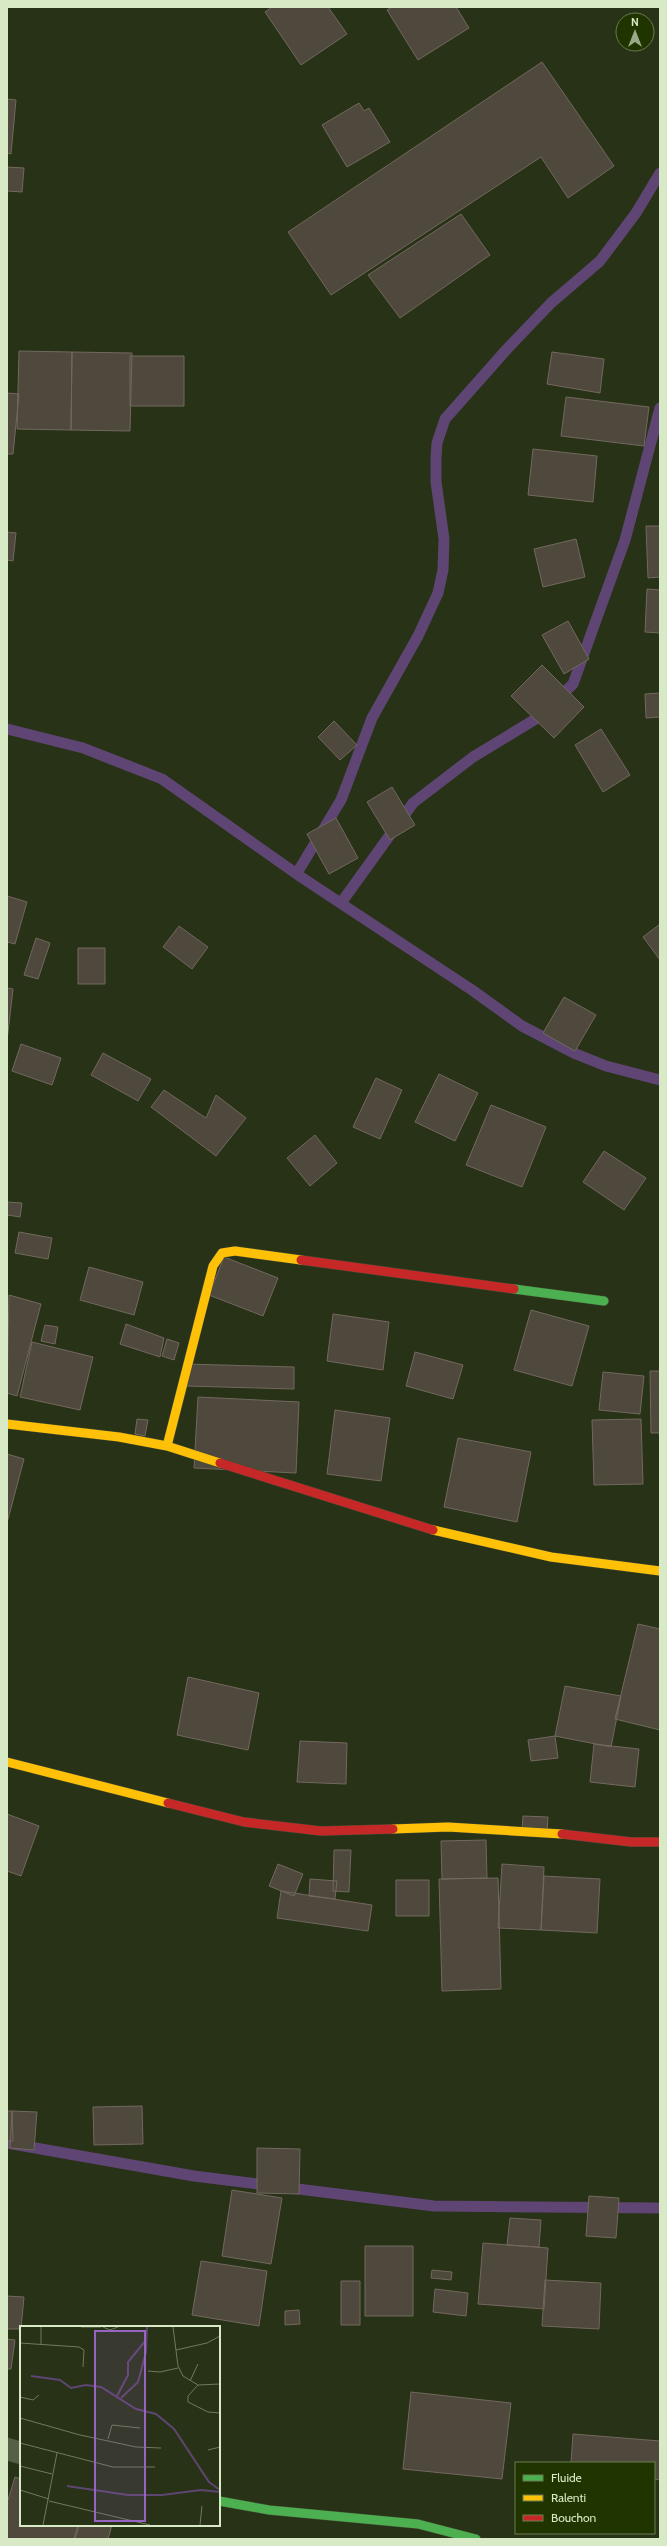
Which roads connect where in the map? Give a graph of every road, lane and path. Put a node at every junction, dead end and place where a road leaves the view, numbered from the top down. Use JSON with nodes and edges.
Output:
{"nodes":[{"id":1,"x":604,"y":1301,"type":"dead end"},
{"id":2,"x":7,"y":1424,"type":"edge"},
{"id":3,"x":167,"y":1446,"type":"junction"},
{"id":4,"x":660,"y":1571,"type":"edge"},
{"id":5,"x":7,"y":1762,"type":"edge"},
{"id":6,"x":660,"y":1842,"type":"edge"},
{"id":7,"x":7,"y":2449,"type":"edge"},
{"id":8,"x":20,"y":2453,"type":"edge"},
{"id":9,"x":220,"y":2501,"type":"edge"},
{"id":10,"x":476,"y":2539,"type":"edge"}],
"edges":[{"from":1,"to":3,"type":"street"},
{"from":2,"to":3,"type":"street"},
{"from":3,"to":4,"type":"street"},
{"from":5,"to":6,"type":"street"},
{"from":7,"to":8,"type":"street"},
{"from":9,"to":10,"type":"street"}]}
